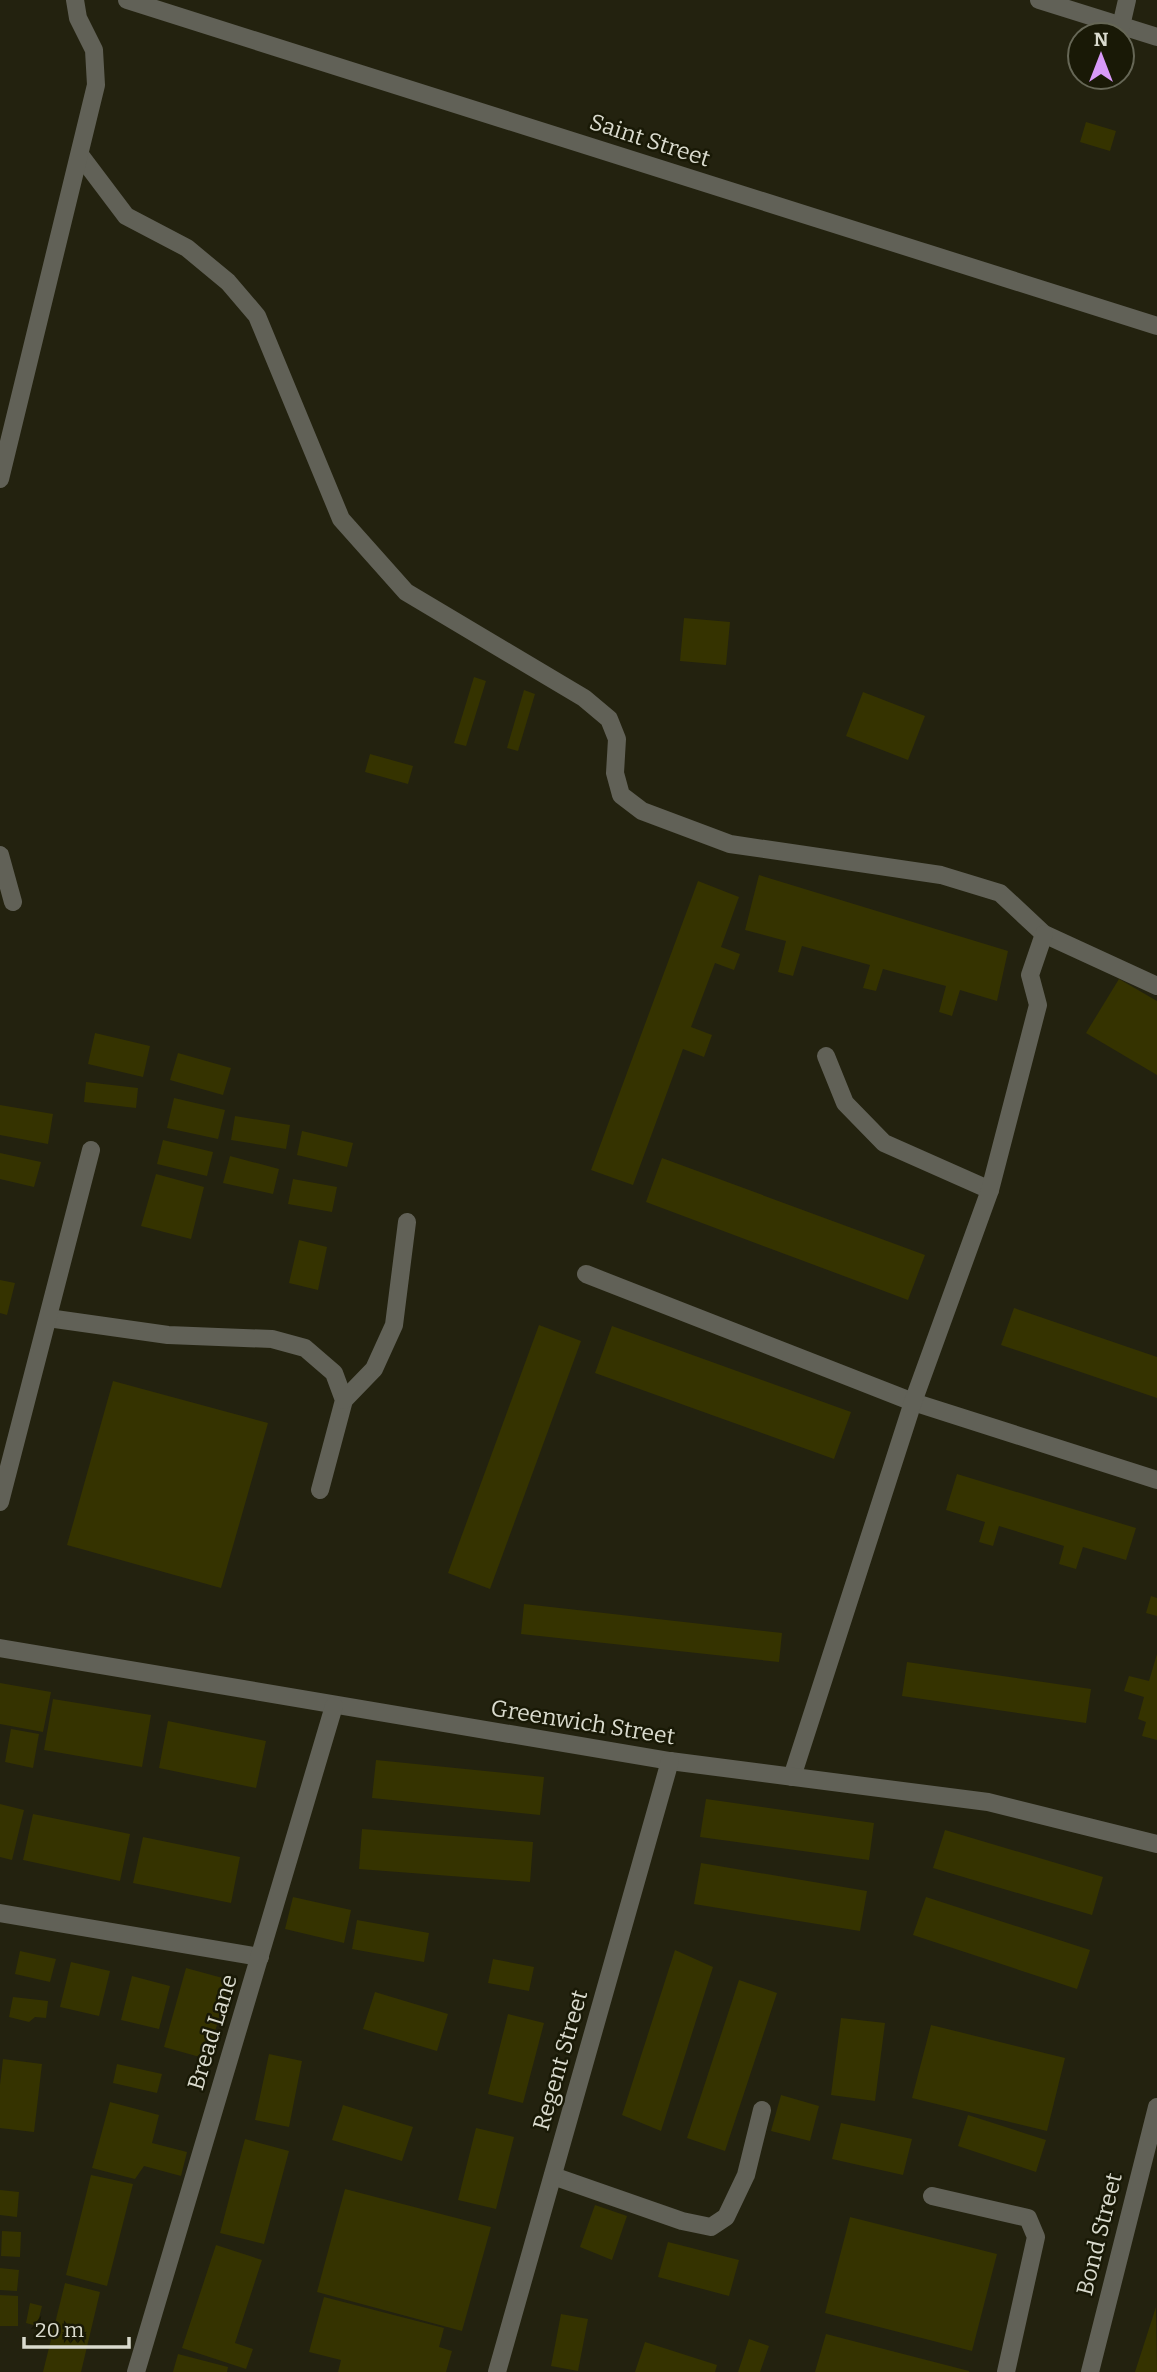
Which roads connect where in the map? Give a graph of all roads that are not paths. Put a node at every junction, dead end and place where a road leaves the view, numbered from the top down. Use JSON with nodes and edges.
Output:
{"nodes":[{"id":1,"x":75,"y":0,"type":"edge"},
{"id":2,"x":127,"y":0,"type":"edge"},
{"id":3,"x":1039,"y":0,"type":"edge"},
{"id":4,"x":1127,"y":0,"type":"edge"},
{"id":5,"x":1105,"y":21,"type":"edge"},
{"id":6,"x":1122,"y":21,"type":"edge"},
{"id":7,"x":1136,"y":31,"type":"edge"},
{"id":8,"x":1157,"y":37,"type":"edge"},
{"id":9,"x":80,"y":155,"type":"junction"},
{"id":10,"x":1157,"y":326,"type":"edge"},
{"id":11,"x":0,"y":479,"type":"edge"},
{"id":12,"x":0,"y":855,"type":"edge"},
{"id":13,"x":13,"y":902,"type":"dead end"},
{"id":14,"x":1044,"y":934,"type":"junction"},
{"id":15,"x":1157,"y":986,"type":"edge"},
{"id":16,"x":826,"y":1056,"type":"dead end"},
{"id":17,"x":91,"y":1150,"type":"dead end"},
{"id":18,"x":990,"y":1190,"type":"junction"},
{"id":19,"x":407,"y":1222,"type":"dead end"},
{"id":20,"x":586,"y":1274,"type":"dead end"},
{"id":21,"x":48,"y":1318,"type":"junction"},
{"id":22,"x":344,"y":1400,"type":"junction"},
{"id":23,"x":913,"y":1402,"type":"junction"},
{"id":24,"x":1157,"y":1480,"type":"edge"},
{"id":25,"x":320,"y":1490,"type":"dead end"},
{"id":26,"x":0,"y":1502,"type":"edge"},
{"id":27,"x":0,"y":1648,"type":"edge"},
{"id":28,"x":334,"y":1706,"type":"junction"},
{"id":29,"x":670,"y":1761,"type":"junction"},
{"id":30,"x":792,"y":1777,"type":"junction"},
{"id":31,"x":1157,"y":1844,"type":"edge"},
{"id":32,"x":0,"y":1913,"type":"edge"},
{"id":33,"x":260,"y":1956,"type":"junction"},
{"id":34,"x":1157,"y":2108,"type":"edge"},
{"id":35,"x":762,"y":2110,"type":"dead end"},
{"id":36,"x":552,"y":2176,"type":"junction"},
{"id":37,"x":932,"y":2196,"type":"dead end"},
{"id":38,"x":136,"y":2372,"type":"edge"},
{"id":39,"x":497,"y":2372,"type":"edge"},
{"id":40,"x":1006,"y":2372,"type":"edge"},
{"id":41,"x":1090,"y":2372,"type":"edge"}],
"edges":[{"from":1,"to":9,"type":"street"},
{"from":2,"to":10,"type":"street","name":"Saint Street"},
{"from":3,"to":5,"type":"street"},
{"from":4,"to":6,"type":"street"},
{"from":7,"to":8,"type":"street"},
{"from":9,"to":11,"type":"street"},
{"from":9,"to":14,"type":"street"},
{"from":12,"to":13,"type":"street"},
{"from":14,"to":15,"type":"street"},
{"from":14,"to":18,"type":"street"},
{"from":16,"to":18,"type":"street"},
{"from":17,"to":21,"type":"street"},
{"from":18,"to":23,"type":"street"},
{"from":19,"to":22,"type":"street"},
{"from":20,"to":23,"type":"street"},
{"from":21,"to":22,"type":"street"},
{"from":21,"to":26,"type":"street"},
{"from":22,"to":25,"type":"street"},
{"from":23,"to":24,"type":"street"},
{"from":23,"to":30,"type":"street"},
{"from":27,"to":28,"type":"street","name":"Greenwich Street"},
{"from":28,"to":29,"type":"street","name":"Greenwich Street"},
{"from":28,"to":33,"type":"street","name":"Bread Lane"},
{"from":29,"to":30,"type":"street","name":"Greenwich Street"},
{"from":29,"to":36,"type":"street","name":"Regent Street"},
{"from":30,"to":31,"type":"street","name":"Greenwich Street"},
{"from":32,"to":33,"type":"street"},
{"from":33,"to":38,"type":"street","name":"Bread Lane"},
{"from":34,"to":41,"type":"street","name":"Bond Street"},
{"from":35,"to":36,"type":"street"},
{"from":36,"to":39,"type":"street","name":"Regent Street"},
{"from":37,"to":40,"type":"street"}]}
